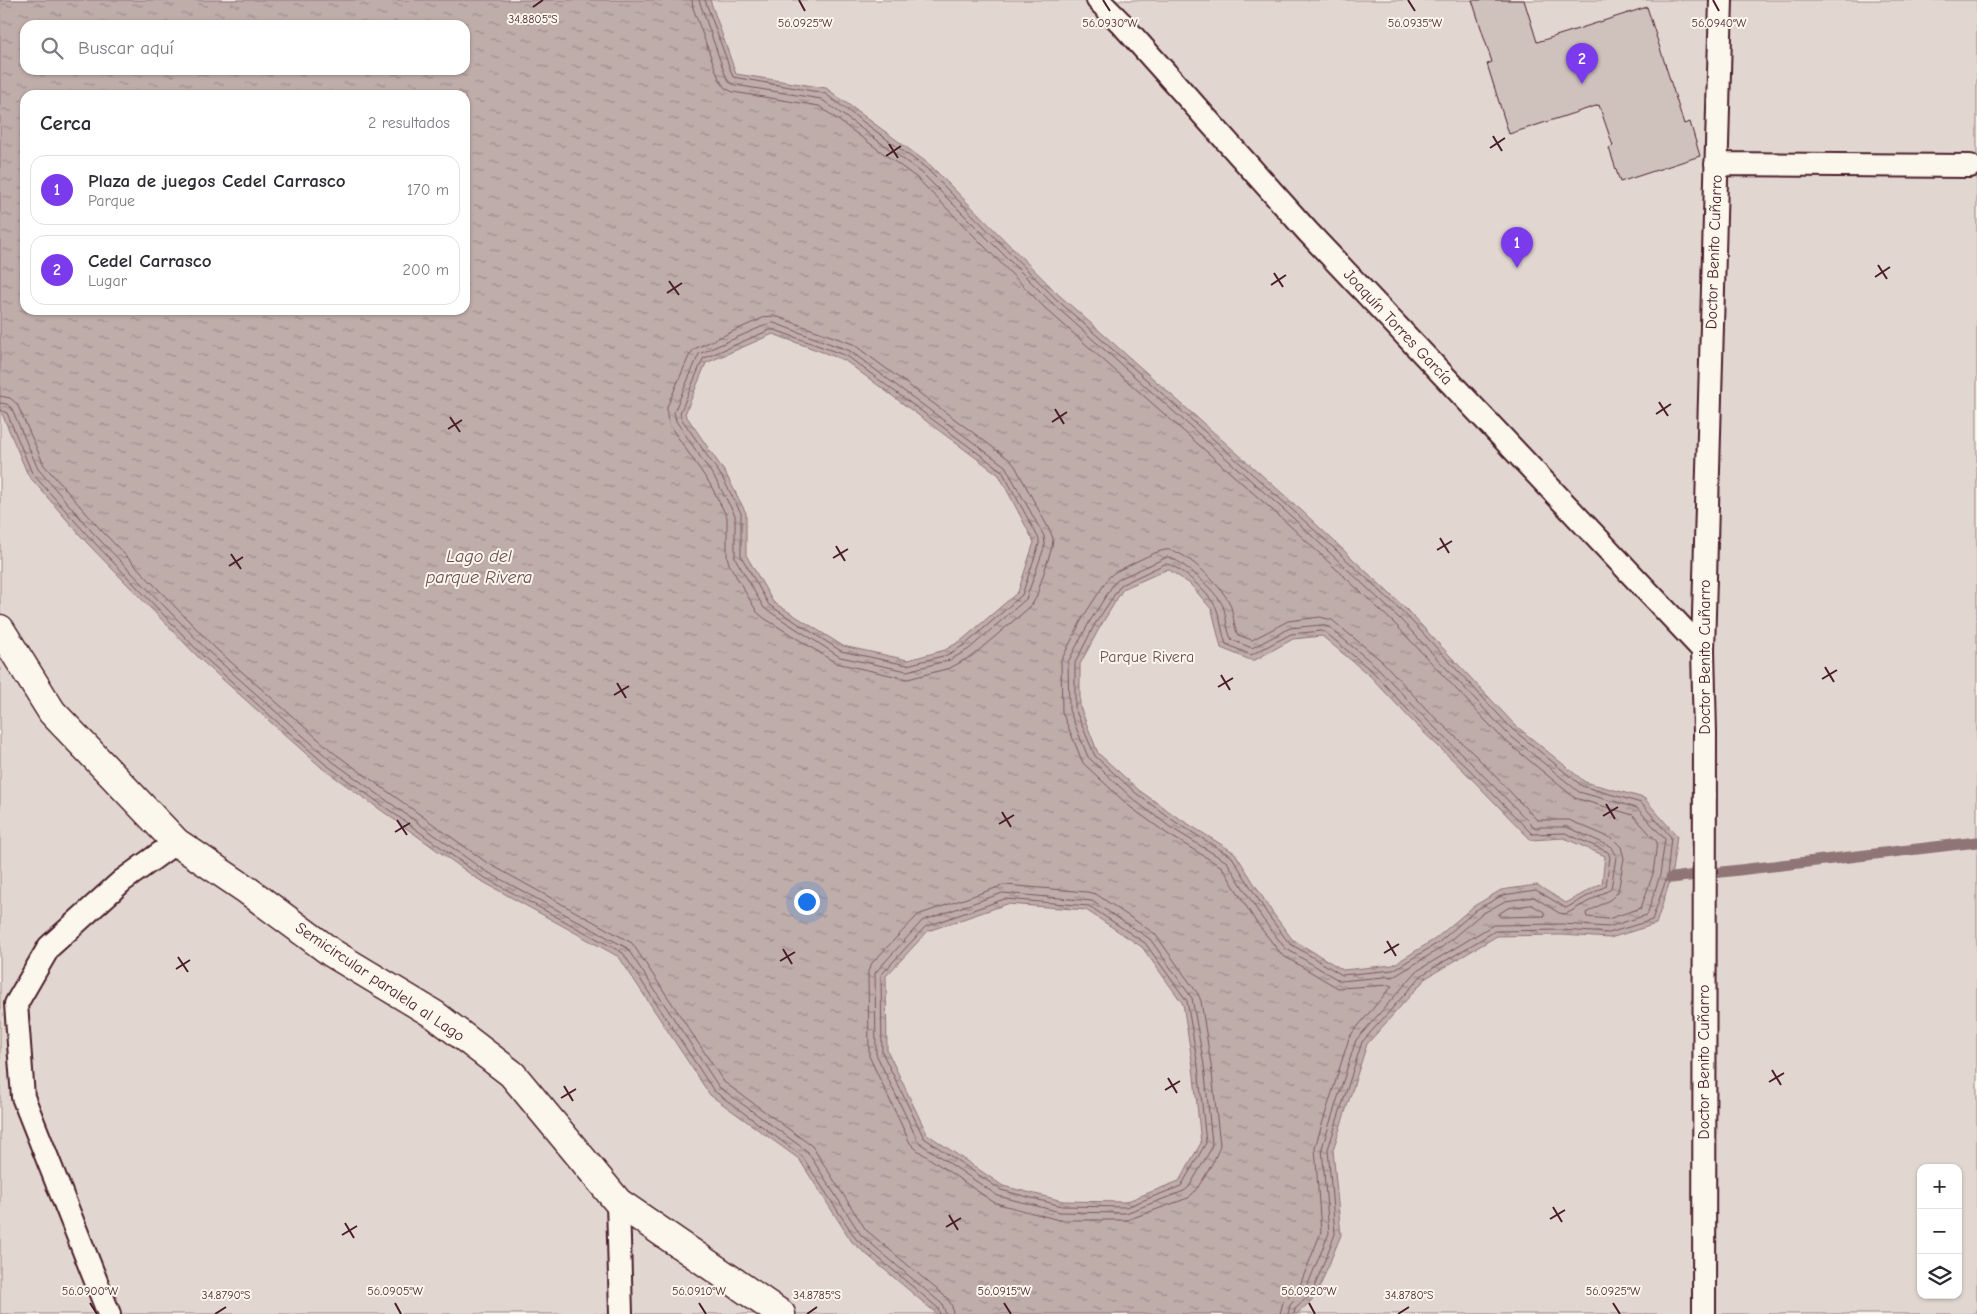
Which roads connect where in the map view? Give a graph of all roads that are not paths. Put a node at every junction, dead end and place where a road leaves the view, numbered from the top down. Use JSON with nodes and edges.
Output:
{"nodes":[{"id":1,"x":1098,"y":0,"type":"edge"},
{"id":2,"x":1721,"y":0,"type":"edge"},
{"id":3,"x":1716,"y":164,"type":"junction"},
{"id":4,"x":1970,"y":166,"type":"dead end"},
{"id":5,"x":0,"y":629,"type":"edge"},
{"id":6,"x":1703,"y":650,"type":"junction"},
{"id":7,"x":176,"y":842,"type":"junction"},
{"id":8,"x":618,"y":1202,"type":"junction"},
{"id":9,"x":109,"y":1314,"type":"edge"},
{"id":10,"x":621,"y":1314,"type":"edge"},
{"id":11,"x":781,"y":1314,"type":"edge"},
{"id":12,"x":1704,"y":1314,"type":"edge"}],
"edges":[{"from":1,"to":6,"type":"lane","name":"Joaquín Torres García"},
{"from":2,"to":3,"type":"lane","name":"Doctor Benito Cuñarro"},
{"from":3,"to":4,"type":"lane"},
{"from":3,"to":6,"type":"lane","name":"Doctor Benito Cuñarro"},
{"from":5,"to":7,"type":"street","name":"Semicircular paralela al Lago"},
{"from":6,"to":12,"type":"lane","name":"Doctor Benito Cuñarro"},
{"from":7,"to":8,"type":"street","name":"Semicircular paralela al Lago"},
{"from":7,"to":9,"type":"lane"},
{"from":8,"to":10,"type":"lane"},
{"from":8,"to":11,"type":"street","name":"Semicircular paralela al Lago"}]}
